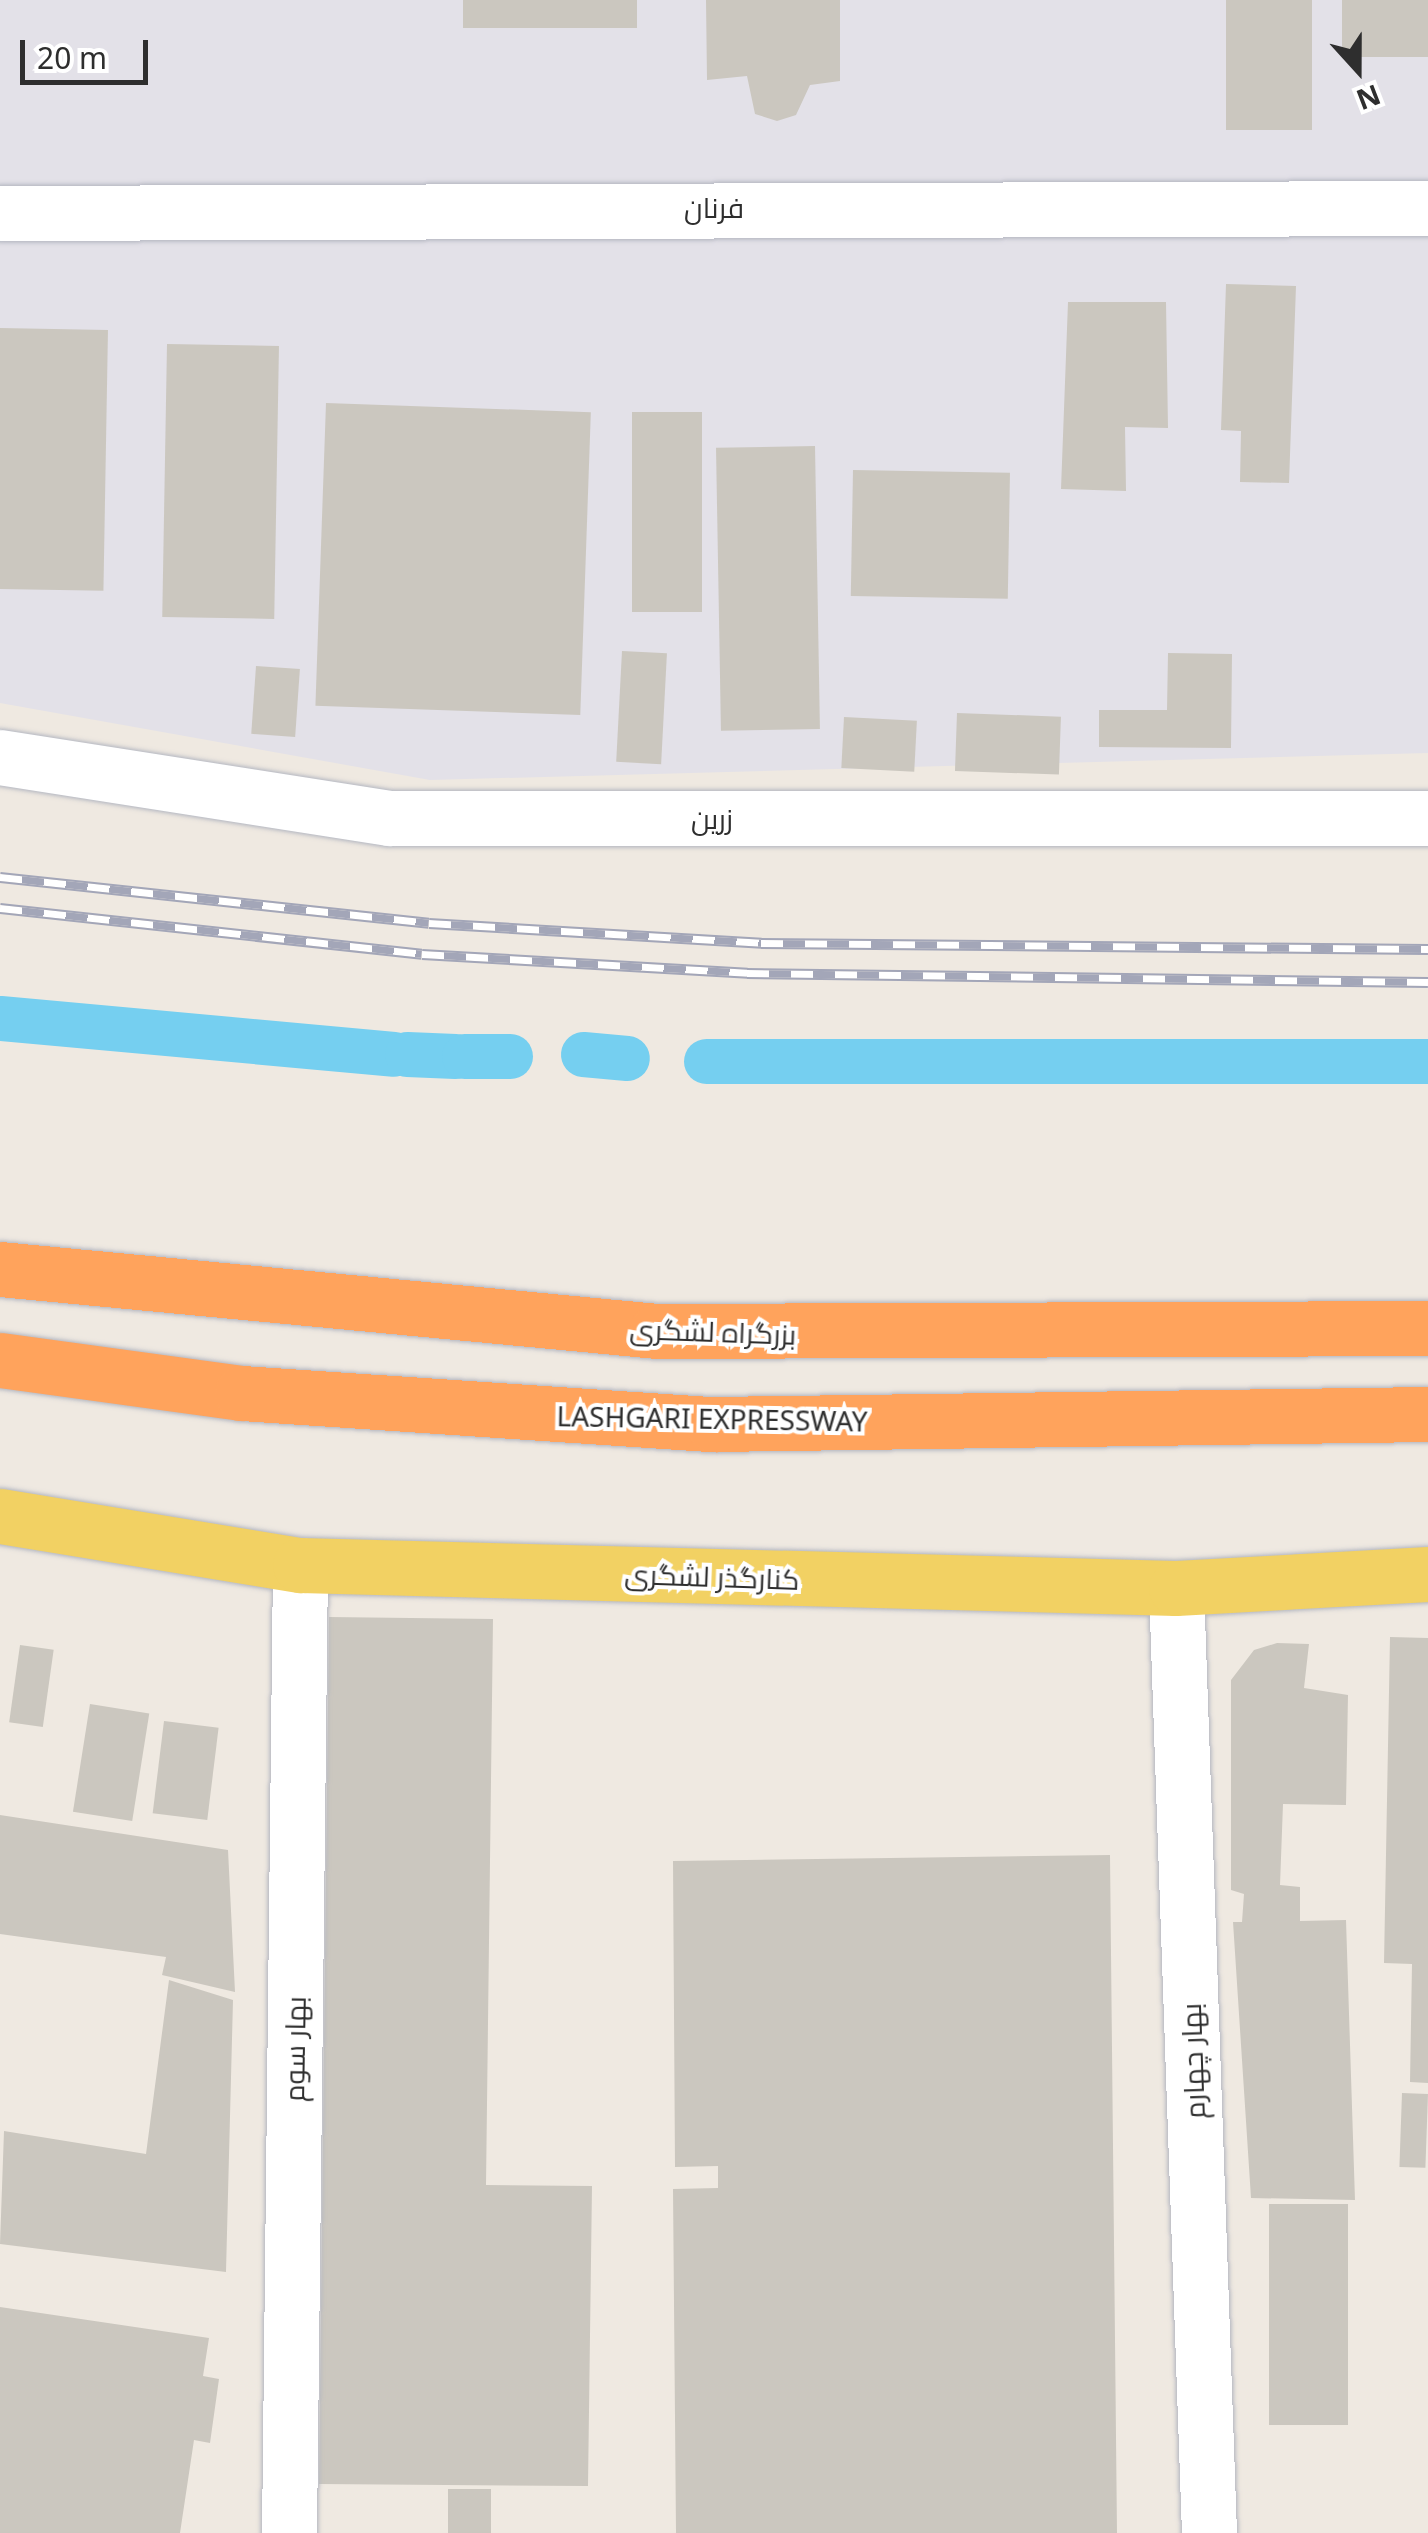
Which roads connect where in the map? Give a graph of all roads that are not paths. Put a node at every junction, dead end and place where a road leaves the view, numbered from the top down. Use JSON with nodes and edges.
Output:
{"nodes":[{"id":1,"x":1428,"y":208,"type":"edge"},
{"id":2,"x":0,"y":213,"type":"edge"},
{"id":3,"x":0,"y":758,"type":"edge"},
{"id":4,"x":1428,"y":818,"type":"edge"},
{"id":5,"x":0,"y":1269,"type":"edge"},
{"id":6,"x":1428,"y":1328,"type":"edge"},
{"id":7,"x":0,"y":1360,"type":"edge"},
{"id":8,"x":1428,"y":1414,"type":"edge"},
{"id":9,"x":0,"y":1516,"type":"edge"},
{"id":10,"x":300,"y":1565,"type":"junction"},
{"id":11,"x":1428,"y":1574,"type":"edge"},
{"id":12,"x":1176,"y":1588,"type":"junction"},
{"id":13,"x":288,"y":2533,"type":"edge"},
{"id":14,"x":1209,"y":2533,"type":"edge"}],
"edges":[{"from":1,"to":2,"type":"street","name":"فرنان"},
{"from":3,"to":4,"type":"street","name":"زرین"},
{"from":5,"to":6,"type":"highway","name":"بزرگراه لشگری"},
{"from":7,"to":8,"type":"highway","name":"LASHGARI EXPRESSWAY"},
{"from":9,"to":10,"type":"main road","name":"کنارگذر لشگری"},
{"from":10,"to":12,"type":"main road","name":"کنارگذر لشگری"},
{"from":10,"to":13,"type":"street","name":"بهار سوم"},
{"from":11,"to":12,"type":"main road","name":"کنارگذر لشگری"},
{"from":12,"to":14,"type":"street","name":"بهار چهارم"}]}
